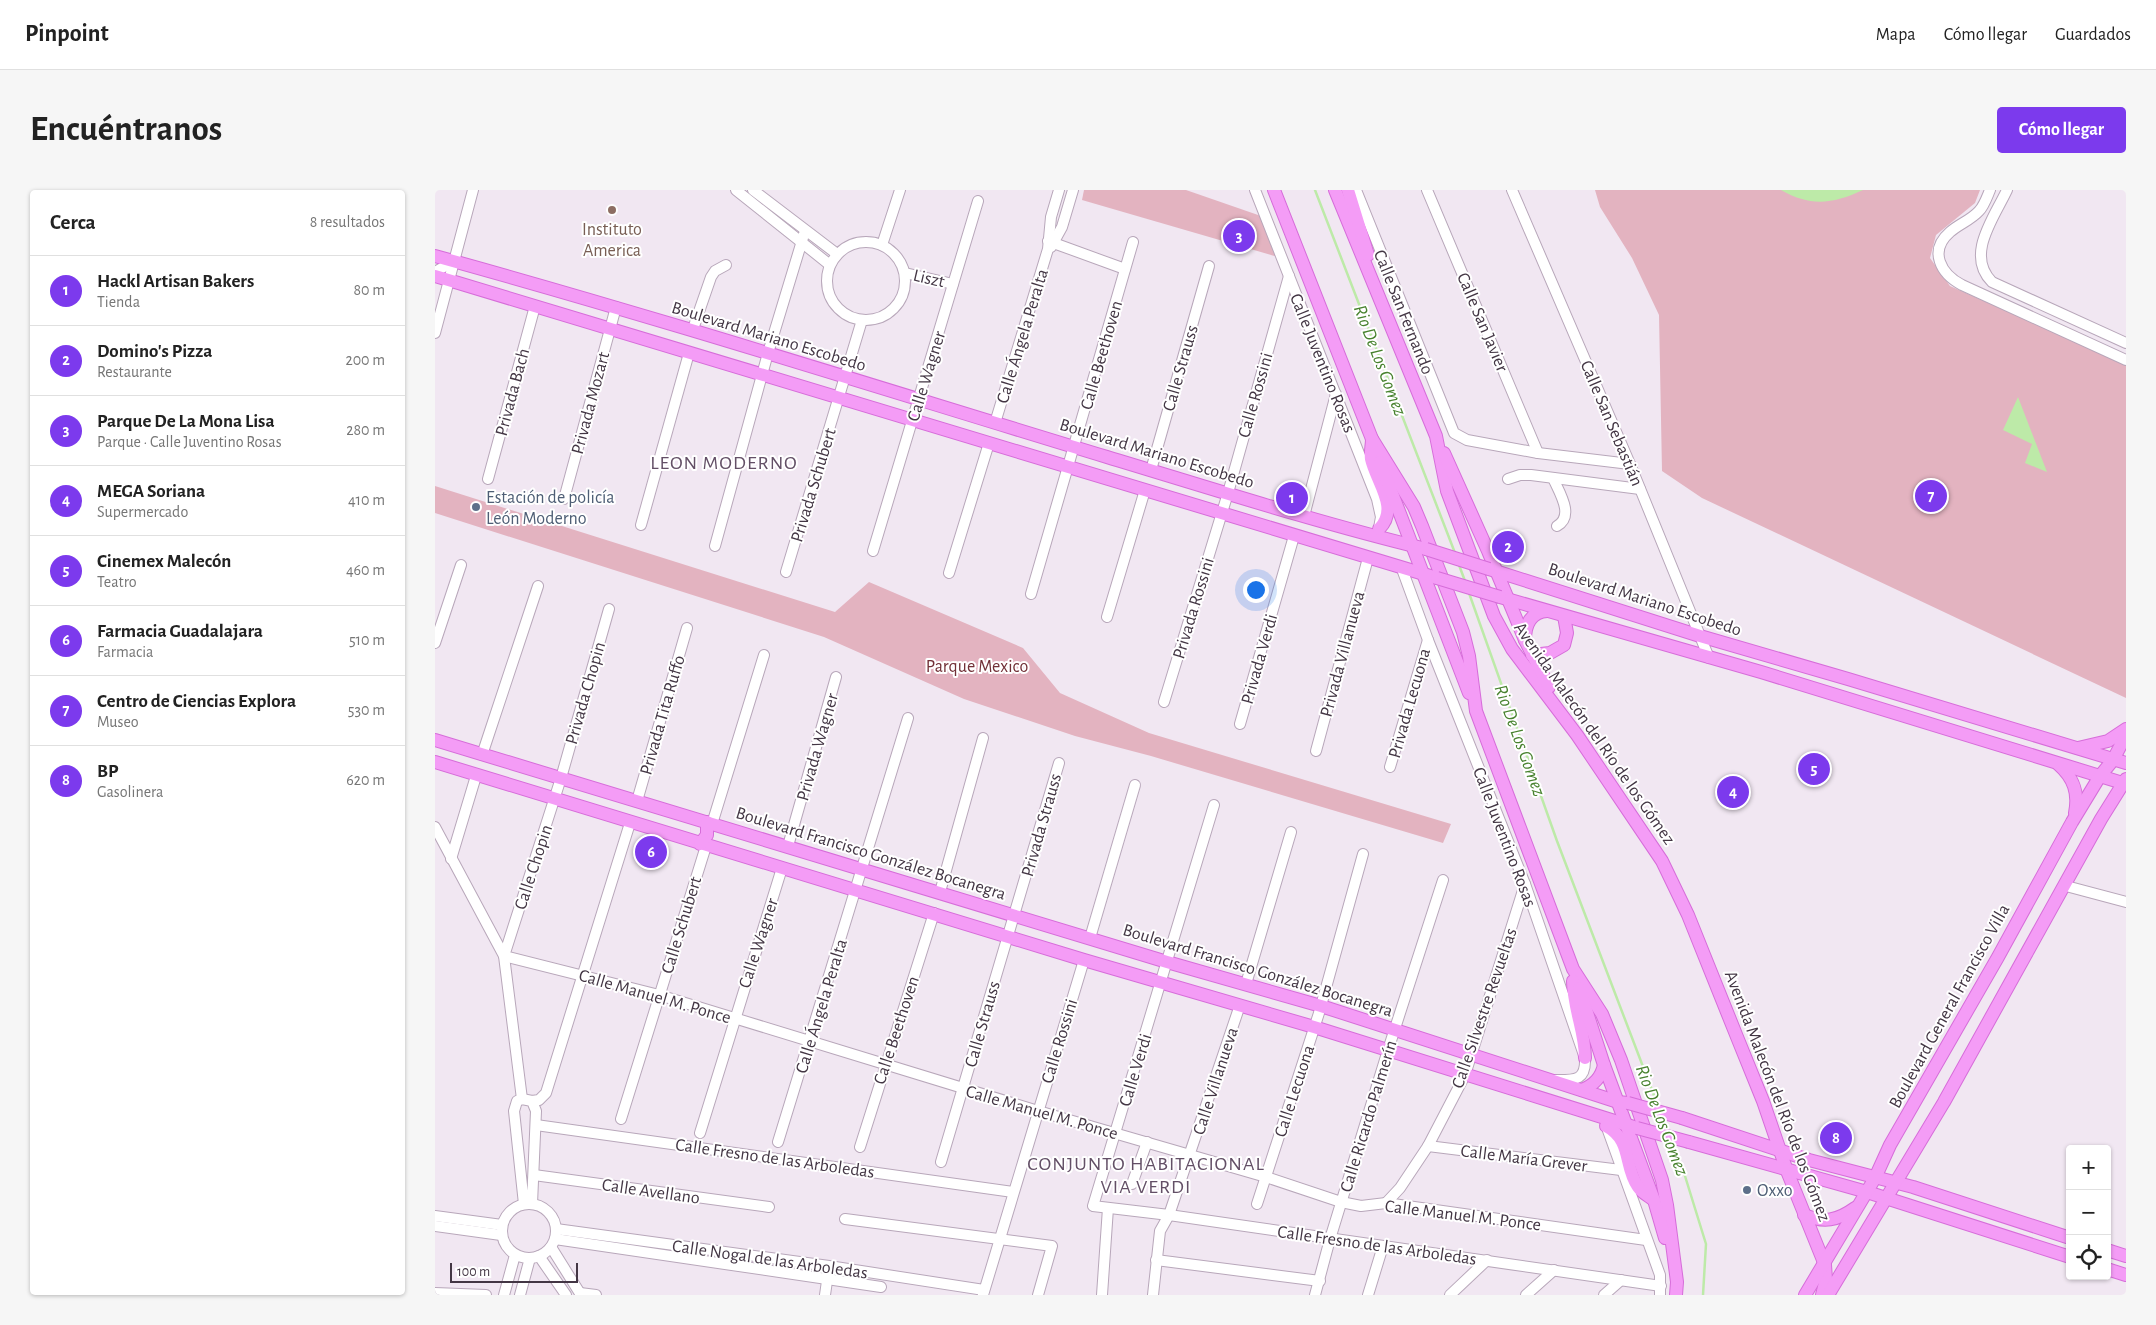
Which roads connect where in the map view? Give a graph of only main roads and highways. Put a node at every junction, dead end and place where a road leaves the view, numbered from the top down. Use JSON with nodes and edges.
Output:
{"nodes":[{"id":1,"x":1265,"y":190,"type":"edge"},
{"id":2,"x":1274,"y":190,"type":"edge"},
{"id":3,"x":1335,"y":190,"type":"edge"},
{"id":4,"x":1348,"y":190,"type":"edge"},
{"id":5,"x":1296,"y":246,"type":"junction"},
{"id":6,"x":435,"y":256,"type":"edge"},
{"id":7,"x":435,"y":276,"type":"edge"},
{"id":8,"x":1376,"y":294,"type":"junction"},
{"id":9,"x":1436,"y":436,"type":"junction"},
{"id":10,"x":1373,"y":439,"type":"junction"},
{"id":11,"x":1324,"y":522,"type":"junction"},
{"id":12,"x":1355,"y":531,"type":"junction"},
{"id":13,"x":1377,"y":533,"type":"junction"},
{"id":14,"x":1318,"y":543,"type":"junction"},
{"id":15,"x":1413,"y":546,"type":"junction"},
{"id":16,"x":1488,"y":552,"type":"junction"},
{"id":17,"x":1368,"y":558,"type":"junction"},
{"id":18,"x":1493,"y":570,"type":"junction"},
{"id":19,"x":1423,"y":574,"type":"junction"},
{"id":20,"x":1523,"y":579,"type":"junction"},
{"id":21,"x":1504,"y":598,"type":"junction"},
{"id":22,"x":1550,"y":611,"type":"junction"},
{"id":23,"x":1564,"y":616,"type":"junction"},
{"id":24,"x":1525,"y":640,"type":"junction"},
{"id":25,"x":1532,"y":655,"type":"junction"},
{"id":26,"x":1777,"y":658,"type":"junction"},
{"id":27,"x":1761,"y":672,"type":"junction"},
{"id":28,"x":1477,"y":711,"type":"junction"},
{"id":29,"x":2126,"y":729,"type":"edge"},
{"id":30,"x":1577,"y":735,"type":"junction"},
{"id":31,"x":2126,"y":735,"type":"edge"},
{"id":32,"x":435,"y":740,"type":"edge"},
{"id":33,"x":2075,"y":749,"type":"junction"},
{"id":34,"x":2052,"y":760,"type":"junction"},
{"id":35,"x":2113,"y":760,"type":"junction"},
{"id":36,"x":435,"y":762,"type":"edge"},
{"id":37,"x":2126,"y":763,"type":"edge"},
{"id":38,"x":2100,"y":776,"type":"junction"},
{"id":39,"x":2125,"y":782,"type":"edge"},
{"id":40,"x":2126,"y":798,"type":"edge"},
{"id":41,"x":2109,"y":806,"type":"junction"},
{"id":42,"x":2072,"y":822,"type":"junction"},
{"id":43,"x":710,"y":823,"type":"junction"},
{"id":44,"x":703,"y":845,"type":"junction"},
{"id":45,"x":1573,"y":969,"type":"junction"},
{"id":46,"x":1585,"y":1058,"type":"road end"},
{"id":47,"x":1604,"y":1065,"type":"junction"},
{"id":48,"x":1582,"y":1090,"type":"junction"},
{"id":49,"x":1623,"y":1102,"type":"junction"},
{"id":50,"x":1606,"y":1126,"type":"road end"},
{"id":51,"x":1631,"y":1126,"type":"junction"},
{"id":52,"x":1779,"y":1151,"type":"junction"},
{"id":53,"x":1906,"y":1164,"type":"junction"},
{"id":54,"x":1787,"y":1171,"type":"junction"},
{"id":55,"x":1875,"y":1178,"type":"junction"},
{"id":56,"x":1894,"y":1183,"type":"junction"},
{"id":57,"x":1913,"y":1188,"type":"junction"},
{"id":58,"x":1867,"y":1192,"type":"junction"},
{"id":59,"x":1885,"y":1198,"type":"junction"},
{"id":60,"x":1654,"y":1200,"type":"junction"},
{"id":61,"x":1859,"y":1205,"type":"junction"},
{"id":62,"x":1804,"y":1214,"type":"junction"},
{"id":63,"x":2066,"y":1237,"type":"edge"},
{"id":64,"x":2111,"y":1251,"type":"edge"},
{"id":65,"x":2066,"y":1256,"type":"edge"},
{"id":66,"x":2126,"y":1256,"type":"edge"},
{"id":67,"x":1825,"y":1265,"type":"junction"},
{"id":68,"x":1675,"y":1268,"type":"junction"},
{"id":69,"x":2111,"y":1270,"type":"edge"},
{"id":70,"x":2126,"y":1275,"type":"edge"},
{"id":71,"x":1676,"y":1295,"type":"edge"},
{"id":72,"x":1805,"y":1295,"type":"edge"},
{"id":73,"x":1822,"y":1295,"type":"edge"},
{"id":74,"x":1828,"y":1295,"type":"edge"}],
"edges":[{"from":1,"to":5,"type":"main road"},
{"from":2,"to":5,"type":"main road"},
{"from":3,"to":8,"type":"main road","name":"Avenida Malecón del Río de los Gómez"},
{"from":4,"to":8,"type":"main road"},
{"from":5,"to":10,"type":"main road"},
{"from":6,"to":11,"type":"main road","name":"Boulevard Mariano Escobedo"},
{"from":7,"to":14,"type":"main road","name":"Boulevard Mariano Escobedo"},
{"from":8,"to":9,"type":"main road","name":"Avenida Malecón del Río de los Gómez"},
{"from":9,"to":16,"type":"main road"},
{"from":9,"to":30,"type":"main road","name":"Avenida Malecón del Río de los Gómez"},
{"from":10,"to":13,"type":"main road"},
{"from":10,"to":15,"type":"main road"},
{"from":10,"to":28,"type":"main road"},
{"from":11,"to":12,"type":"main road","name":"Boulevard Mariano Escobedo"},
{"from":11,"to":14,"type":"main road"},
{"from":12,"to":13,"type":"main road","name":"Boulevard Mariano Escobedo"},
{"from":12,"to":17,"type":"main road"},
{"from":13,"to":15,"type":"main road","name":"Boulevard Mariano Escobedo"},
{"from":14,"to":17,"type":"main road","name":"Boulevard Mariano Escobedo"},
{"from":15,"to":18,"type":"main road","name":"Boulevard Mariano Escobedo","bridge":true},
{"from":15,"to":19,"type":"main road"},
{"from":16,"to":18,"type":"main road"},
{"from":16,"to":20,"type":"main road"},
{"from":17,"to":19,"type":"main road","name":"Boulevard Mariano Escobedo"},
{"from":18,"to":20,"type":"main road","name":"Boulevard Mariano Escobedo"},
{"from":18,"to":21,"type":"main road"},
{"from":19,"to":21,"type":"main road","name":"Boulevard Mariano Escobedo","bridge":true},
{"from":19,"to":28,"type":"main road"},
{"from":20,"to":26,"type":"main road","name":"Boulevard Mariano Escobedo"},
{"from":21,"to":22,"type":"main road","name":"Boulevard Mariano Escobedo"},
{"from":21,"to":24,"type":"main road"},
{"from":22,"to":23,"type":"main road","name":"Boulevard Mariano Escobedo"},
{"from":22,"to":24,"type":"main road"},
{"from":23,"to":25,"type":"main road"},
{"from":23,"to":27,"type":"main road","name":"Boulevard Mariano Escobedo"},
{"from":24,"to":25,"type":"main road"},
{"from":25,"to":30,"type":"main road"},
{"from":26,"to":27,"type":"main road"},
{"from":26,"to":33,"type":"main road","name":"Boulevard Mariano Escobedo"},
{"from":27,"to":34,"type":"main road","name":"Boulevard Mariano Escobedo"},
{"from":28,"to":45,"type":"main road"},
{"from":29,"to":33,"type":"main road"},
{"from":30,"to":52,"type":"main road","name":"Avenida Malecón del Río de los Gómez"},
{"from":31,"to":35,"type":"main road","name":"Boulevard General Francisco Villa"},
{"from":32,"to":43,"type":"main road","name":"Boulevard Francisco González Bocanegra"},
{"from":33,"to":35,"type":"main road","name":"Boulevard Mariano Escobedo"},
{"from":34,"to":38,"type":"main road","name":"Boulevard Mariano Escobedo"},
{"from":34,"to":42,"type":"main road"},
{"from":35,"to":37,"type":"main road","name":"Boulevard Mariano Escobedo"},
{"from":35,"to":38,"type":"main road","name":"Boulevard General Francisco Villa"},
{"from":36,"to":44,"type":"main road"},
{"from":38,"to":39,"type":"main road","name":"Boulevard Mariano Escobedo"},
{"from":38,"to":42,"type":"main road","name":"Boulevard General Francisco Villa"},
{"from":39,"to":41,"type":"main road"},
{"from":40,"to":41,"type":"main road"},
{"from":41,"to":53,"type":"main road"},
{"from":42,"to":55,"type":"main road","name":"Boulevard General Francisco Villa"},
{"from":43,"to":44,"type":"main road"},
{"from":43,"to":48,"type":"main road","name":"Boulevard Francisco González Bocanegra"},
{"from":44,"to":51,"type":"main road"},
{"from":45,"to":46,"type":"main road"},
{"from":45,"to":47,"type":"main road"},
{"from":45,"to":68,"type":"main road"},
{"from":47,"to":48,"type":"main road"},
{"from":47,"to":49,"type":"main road"},
{"from":48,"to":49,"type":"main road","name":"Boulevard Francisco González Bocanegra"},
{"from":49,"to":51,"type":"main road"},
{"from":49,"to":52,"type":"main road","name":"Boulevard Francisco González Bocanegra","bridge":true},
{"from":50,"to":60,"type":"main road"},
{"from":51,"to":54,"type":"main road","bridge":true},
{"from":51,"to":60,"type":"main road"},
{"from":52,"to":54,"type":"main road","name":"Avenida Malecón del Río de los Gómez"},
{"from":52,"to":55,"type":"main road","name":"Boulevard Francisco González Bocanegra"},
{"from":53,"to":56,"type":"main road"},
{"from":53,"to":57,"type":"main road"},
{"from":54,"to":58,"type":"main road"},
{"from":54,"to":62,"type":"main road","name":"Avenida Malecón del Río de los Gómez"},
{"from":55,"to":56,"type":"main road","name":"Boulevard Francisco González Bocanegra"},
{"from":55,"to":58,"type":"main road","name":"Boulevard General Francisco Villa"},
{"from":56,"to":57,"type":"main road","name":"Boulevard Francisco González Bocanegra"},
{"from":56,"to":59,"type":"main road"},
{"from":57,"to":63,"type":"main road","name":"Boulevard Francisco González Bocanegra"},
{"from":58,"to":59,"type":"main road"},
{"from":58,"to":61,"type":"main road","name":"Boulevard General Francisco Villa"},
{"from":59,"to":65,"type":"main road"},
{"from":59,"to":74,"type":"main road"},
{"from":60,"to":68,"type":"main road"},
{"from":61,"to":62,"type":"main road"},
{"from":61,"to":67,"type":"main road","name":"Boulevard General Francisco Villa"},
{"from":62,"to":67,"type":"main road","name":"Avenida Malecón del Río de los Gómez"},
{"from":64,"to":66,"type":"main road"},
{"from":67,"to":72,"type":"main road","name":"Boulevard General Francisco Villa"},
{"from":67,"to":73,"type":"main road"},
{"from":68,"to":71,"type":"main road"},
{"from":69,"to":70,"type":"main road"}]}
